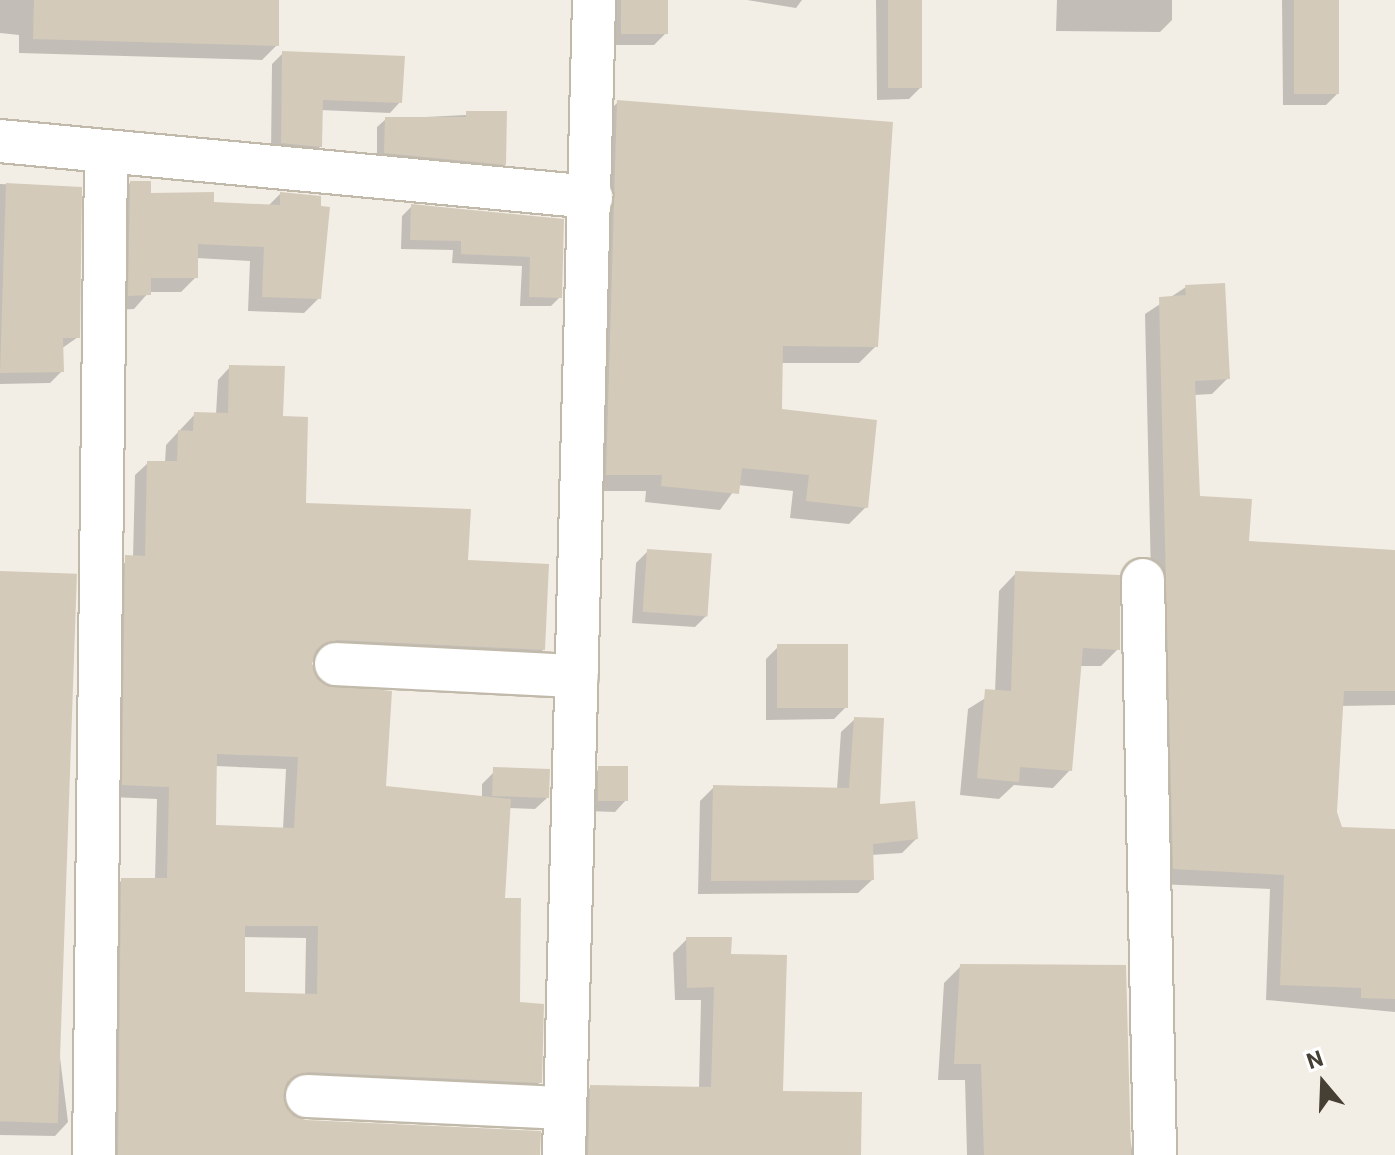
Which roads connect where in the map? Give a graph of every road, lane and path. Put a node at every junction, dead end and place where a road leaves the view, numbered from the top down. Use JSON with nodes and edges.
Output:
{"nodes":[{"id":1,"x":594,"y":0,"type":"edge"},
{"id":2,"x":0,"y":141,"type":"edge"},
{"id":3,"x":106,"y":155,"type":"junction"},
{"id":4,"x":591,"y":197,"type":"junction"},
{"id":5,"x":1143,"y":580,"type":"dead end"},
{"id":6,"x":336,"y":664,"type":"dead end"},
{"id":7,"x":577,"y":676,"type":"junction"},
{"id":8,"x":307,"y":1096,"type":"dead end"},
{"id":9,"x":565,"y":1108,"type":"junction"},
{"id":10,"x":94,"y":1155,"type":"edge"},
{"id":11,"x":564,"y":1155,"type":"edge"},
{"id":12,"x":1155,"y":1155,"type":"edge"}],
"edges":[{"from":1,"to":4,"type":"street"},
{"from":2,"to":3,"type":"street"},
{"from":3,"to":4,"type":"street"},
{"from":3,"to":10,"type":"street"},
{"from":4,"to":7,"type":"street"},
{"from":5,"to":12,"type":"street"},
{"from":6,"to":7,"type":"street"},
{"from":7,"to":9,"type":"street"},
{"from":8,"to":9,"type":"street"},
{"from":9,"to":11,"type":"street"}]}
